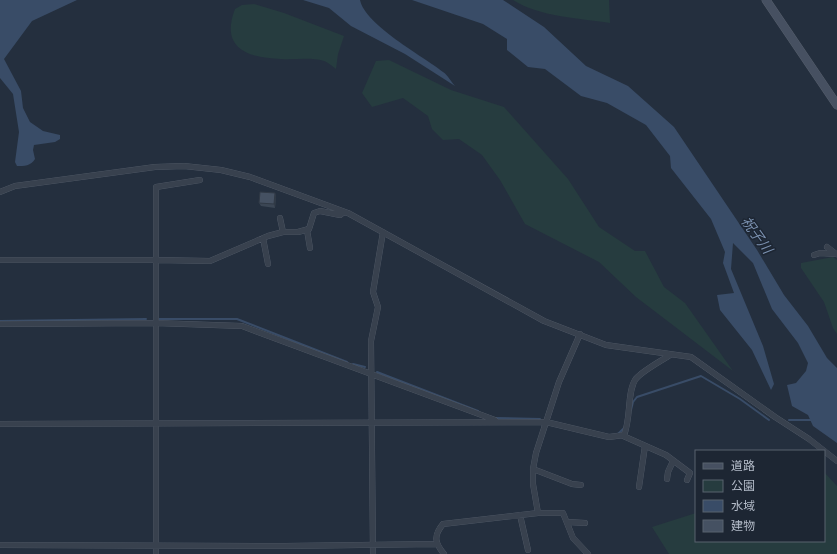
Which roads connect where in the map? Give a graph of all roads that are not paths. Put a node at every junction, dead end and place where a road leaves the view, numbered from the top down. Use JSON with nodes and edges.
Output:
{"nodes":[{"id":1,"x":766,"y":0,"type":"edge"},
{"id":2,"x":837,"y":105,"type":"edge"},
{"id":3,"x":200,"y":180,"type":"dead end"},
{"id":4,"x":0,"y":192,"type":"edge"},
{"id":5,"x":344,"y":212,"type":"junction"},
{"id":6,"x":280,"y":218,"type":"dead end"},
{"id":7,"x":307,"y":230,"type":"junction"},
{"id":8,"x":283,"y":232,"type":"junction"},
{"id":9,"x":383,"y":232,"type":"junction"},
{"id":10,"x":263,"y":238,"type":"junction"},
{"id":11,"x":827,"y":247,"type":"dead end"},
{"id":12,"x":310,"y":248,"type":"dead end"},
{"id":13,"x":837,"y":254,"type":"edge"},
{"id":14,"x":814,"y":255,"type":"dead end"},
{"id":15,"x":0,"y":260,"type":"edge"},
{"id":16,"x":156,"y":260,"type":"junction"},
{"id":17,"x":268,"y":264,"type":"dead end"},
{"id":18,"x":155,"y":323,"type":"junction"},
{"id":19,"x":0,"y":324,"type":"edge"},
{"id":20,"x":580,"y":334,"type":"junction"},
{"id":21,"x":670,"y":355,"type":"junction"},
{"id":22,"x":372,"y":374,"type":"junction"},
{"id":23,"x":498,"y":421,"type":"junction"},
{"id":24,"x":546,"y":422,"type":"junction"},
{"id":25,"x":373,"y":423,"type":"junction"},
{"id":26,"x":0,"y":424,"type":"edge"},
{"id":27,"x":156,"y":424,"type":"junction"},
{"id":28,"x":622,"y":435,"type":"junction"},
{"id":29,"x":645,"y":446,"type":"junction"},
{"id":30,"x":824,"y":450,"type":"edge"},
{"id":31,"x":825,"y":451,"type":"edge"},
{"id":32,"x":673,"y":461,"type":"junction"},
{"id":33,"x":837,"y":461,"type":"edge"},
{"id":34,"x":533,"y":469,"type":"junction"},
{"id":35,"x":667,"y":479,"type":"dead end"},
{"id":36,"x":687,"y":480,"type":"dead end"},
{"id":37,"x":581,"y":485,"type":"dead end"},
{"id":38,"x":639,"y":487,"type":"dead end"},
{"id":39,"x":538,"y":513,"type":"junction"},
{"id":40,"x":520,"y":515,"type":"junction"},
{"id":41,"x":568,"y":522,"type":"junction"},
{"id":42,"x":585,"y":523,"type":"dead end"},
{"id":43,"x":156,"y":544,"type":"junction"},
{"id":44,"x":436,"y":544,"type":"junction"},
{"id":45,"x":0,"y":545,"type":"edge"},
{"id":46,"x":373,"y":545,"type":"junction"},
{"id":47,"x":528,"y":550,"type":"dead end"},
{"id":48,"x":156,"y":553,"type":"edge"},
{"id":49,"x":373,"y":554,"type":"edge"},
{"id":50,"x":444,"y":554,"type":"edge"},
{"id":51,"x":588,"y":554,"type":"edge"}],
"edges":[{"from":1,"to":2,"type":"main road"},
{"from":3,"to":16,"type":"street"},
{"from":4,"to":5,"type":"street"},
{"from":5,"to":7,"type":"street"},
{"from":5,"to":9,"type":"street"},
{"from":6,"to":8,"type":"street"},
{"from":7,"to":8,"type":"street"},
{"from":7,"to":12,"type":"street"},
{"from":8,"to":10,"type":"street"},
{"from":9,"to":20,"type":"street"},
{"from":9,"to":22,"type":"street"},
{"from":10,"to":16,"type":"street"},
{"from":10,"to":17,"type":"street"},
{"from":11,"to":13,"type":"street"},
{"from":13,"to":14,"type":"street"},
{"from":15,"to":16,"type":"street"},
{"from":16,"to":18,"type":"street"},
{"from":18,"to":19,"type":"street"},
{"from":18,"to":22,"type":"street"},
{"from":18,"to":27,"type":"street"},
{"from":20,"to":21,"type":"street"},
{"from":20,"to":24,"type":"street"},
{"from":21,"to":28,"type":"street"},
{"from":21,"to":30,"type":"street"},
{"from":22,"to":23,"type":"street"},
{"from":22,"to":25,"type":"street"},
{"from":23,"to":24,"type":"street"},
{"from":23,"to":25,"type":"street"},
{"from":24,"to":28,"type":"street"},
{"from":24,"to":34,"type":"street"},
{"from":25,"to":27,"type":"street"},
{"from":25,"to":46,"type":"street"},
{"from":26,"to":27,"type":"street"},
{"from":27,"to":43,"type":"street"},
{"from":28,"to":29,"type":"street"},
{"from":29,"to":32,"type":"street"},
{"from":29,"to":38,"type":"street"},
{"from":31,"to":33,"type":"street"},
{"from":32,"to":35,"type":"street"},
{"from":32,"to":36,"type":"street"},
{"from":34,"to":37,"type":"street"},
{"from":34,"to":39,"type":"street"},
{"from":39,"to":40,"type":"street"},
{"from":39,"to":41,"type":"street"},
{"from":40,"to":44,"type":"street"},
{"from":40,"to":47,"type":"street"},
{"from":41,"to":42,"type":"street"},
{"from":41,"to":51,"type":"street"},
{"from":43,"to":45,"type":"street"},
{"from":43,"to":46,"type":"street"},
{"from":43,"to":48,"type":"street"},
{"from":44,"to":46,"type":"street"},
{"from":44,"to":50,"type":"street"},
{"from":46,"to":49,"type":"street"}]}
